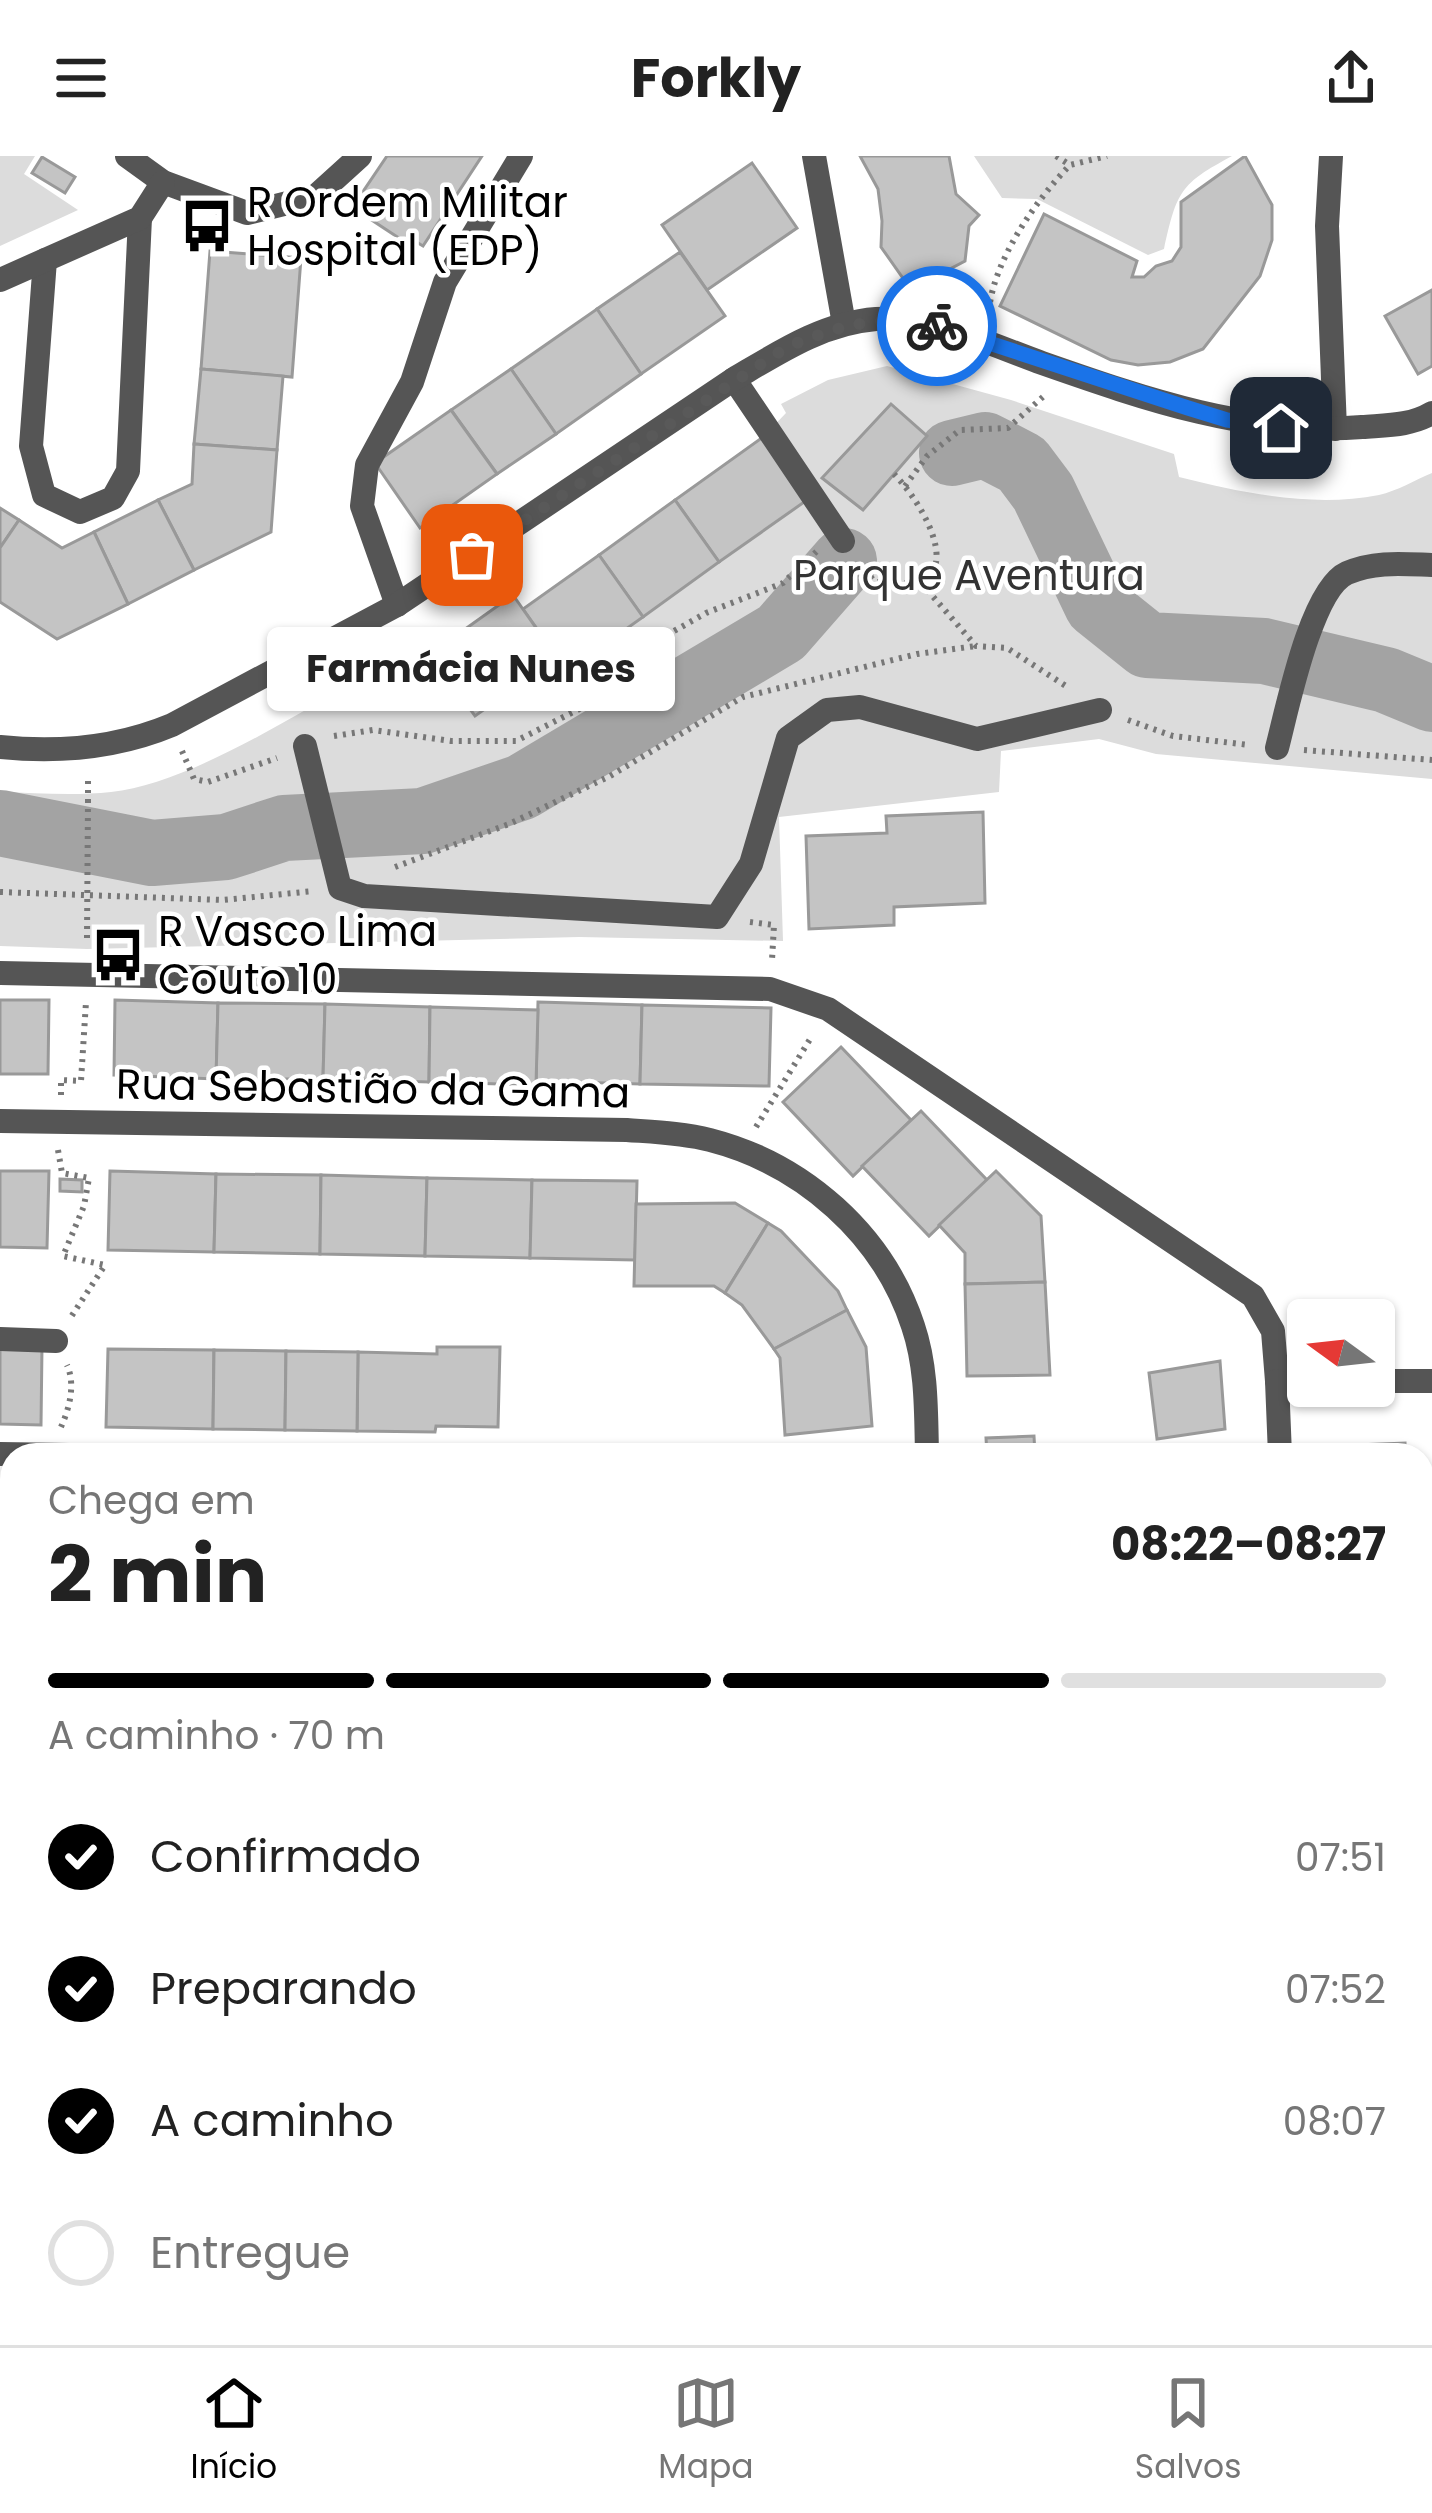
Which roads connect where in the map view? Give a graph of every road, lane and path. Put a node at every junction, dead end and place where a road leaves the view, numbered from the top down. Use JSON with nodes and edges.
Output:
{"nodes":[{"id":1,"x":127,"y":156,"type":"edge"},
{"id":2,"x":359,"y":156,"type":"edge"},
{"id":3,"x":521,"y":156,"type":"edge"},
{"id":4,"x":814,"y":156,"type":"edge"},
{"id":5,"x":1056,"y":156,"type":"edge"},
{"id":6,"x":1107,"y":156,"type":"edge"},
{"id":7,"x":1330,"y":156,"type":"edge"},
{"id":8,"x":1070,"y":165,"type":"junction"},
{"id":9,"x":163,"y":182,"type":"junction"},
{"id":10,"x":140,"y":218,"type":"junction"},
{"id":11,"x":45,"y":260,"type":"junction"},
{"id":12,"x":0,"y":280,"type":"edge"},
{"id":13,"x":844,"y":324,"type":"junction"},
{"id":14,"x":986,"y":343,"type":"junction"},
{"id":15,"x":1069,"y":372,"type":"junction"},
{"id":16,"x":734,"y":379,"type":"junction"},
{"id":17,"x":1432,"y":412,"type":"edge"},
{"id":18,"x":1335,"y":429,"type":"junction"},
{"id":19,"x":894,"y":474,"type":"dead end"},
{"id":20,"x":905,"y":486,"type":"junction"},
{"id":21,"x":840,"y":537,"type":"joint"},
{"id":22,"x":1432,"y":566,"type":"edge"},
{"id":23,"x":862,"y":568,"type":"dead end"},
{"id":24,"x":922,"y":584,"type":"junction"},
{"id":25,"x":397,"y":605,"type":"junction"},
{"id":26,"x":976,"y":646,"type":"junction"},
{"id":27,"x":1100,"y":710,"type":"joint"},
{"id":28,"x":172,"y":725,"type":"junction"},
{"id":29,"x":305,"y":746,"type":"junction"},
{"id":30,"x":0,"y":747,"type":"edge"},
{"id":31,"x":1277,"y":748,"type":"dead end"},
{"id":32,"x":88,"y":802,"type":"dead end"},
{"id":33,"x":340,"y":888,"type":"junction"},
{"id":34,"x":0,"y":892,"type":"edge"},
{"id":35,"x":717,"y":917,"type":"junction"},
{"id":36,"x":87,"y":938,"type":"dead end"},
{"id":37,"x":0,"y":973,"type":"edge"},
{"id":38,"x":87,"y":974,"type":"junction"},
{"id":39,"x":770,"y":989,"type":"junction"},
{"id":40,"x":828,"y":1009,"type":"junction"},
{"id":41,"x":81,"y":1081,"type":"dead end"},
{"id":42,"x":0,"y":1121,"type":"edge"},
{"id":43,"x":742,"y":1150,"type":"junction"},
{"id":44,"x":0,"y":1340,"type":"edge"},
{"id":45,"x":56,"y":1341,"type":"dead end"},
{"id":46,"x":1277,"y":1381,"type":"junction"},
{"id":47,"x":1287,"y":1381,"type":"edge"},
{"id":48,"x":1395,"y":1381,"type":"edge"},
{"id":49,"x":1432,"y":1382,"type":"edge"},
{"id":50,"x":928,"y":1443,"type":"edge"},
{"id":51,"x":1280,"y":1443,"type":"edge"}],
"edges":[{"from":1,"to":9,"type":"street"},
{"from":2,"to":9,"type":"street"},
{"from":3,"to":25,"type":"street"},
{"from":4,"to":13,"type":"street"},
{"from":5,"to":8,"type":"path"},
{"from":6,"to":8,"type":"path"},
{"from":7,"to":18,"type":"street"},
{"from":8,"to":14,"type":"path"},
{"from":9,"to":10,"type":"street"},
{"from":10,"to":11,"type":"street"},
{"from":10,"to":11,"type":"street"},
{"from":11,"to":12,"type":"street"},
{"from":13,"to":14,"type":"street"},
{"from":13,"to":16,"type":"street"},
{"from":14,"to":15,"type":"street"},
{"from":15,"to":18,"type":"street"},
{"from":15,"to":20,"type":"path"},
{"from":16,"to":21,"type":"street"},
{"from":16,"to":25,"type":"street"},
{"from":17,"to":18,"type":"street"},
{"from":19,"to":20,"type":"path"},
{"from":20,"to":24,"type":"path"},
{"from":21,"to":29,"type":"path"},
{"from":22,"to":31,"type":"street"},
{"from":23,"to":24,"type":"path"},
{"from":24,"to":26,"type":"path"},
{"from":25,"to":28,"type":"street"},
{"from":26,"to":27,"type":"path"},
{"from":26,"to":33,"type":"path"},
{"from":27,"to":35,"type":"street"},
{"from":28,"to":29,"type":"path"},
{"from":28,"to":30,"type":"street"},
{"from":29,"to":33,"type":"street"},
{"from":32,"to":36,"type":"path","bridge":true},
{"from":33,"to":34,"type":"path"},
{"from":33,"to":35,"type":"street"},
{"from":35,"to":39,"type":"path"},
{"from":37,"to":38,"type":"street"},
{"from":38,"to":39,"type":"street"},
{"from":38,"to":41,"type":"path"},
{"from":39,"to":40,"type":"street"},
{"from":40,"to":43,"type":"path"},
{"from":40,"to":46,"type":"street"},
{"from":42,"to":43,"type":"street","name":"Rua Sebastião da Gama"},
{"from":43,"to":50,"type":"street","name":"Rua Sebastião da Gama"},
{"from":44,"to":45,"type":"street"},
{"from":46,"to":47,"type":"street"},
{"from":46,"to":51,"type":"street"},
{"from":48,"to":49,"type":"street"}]}
